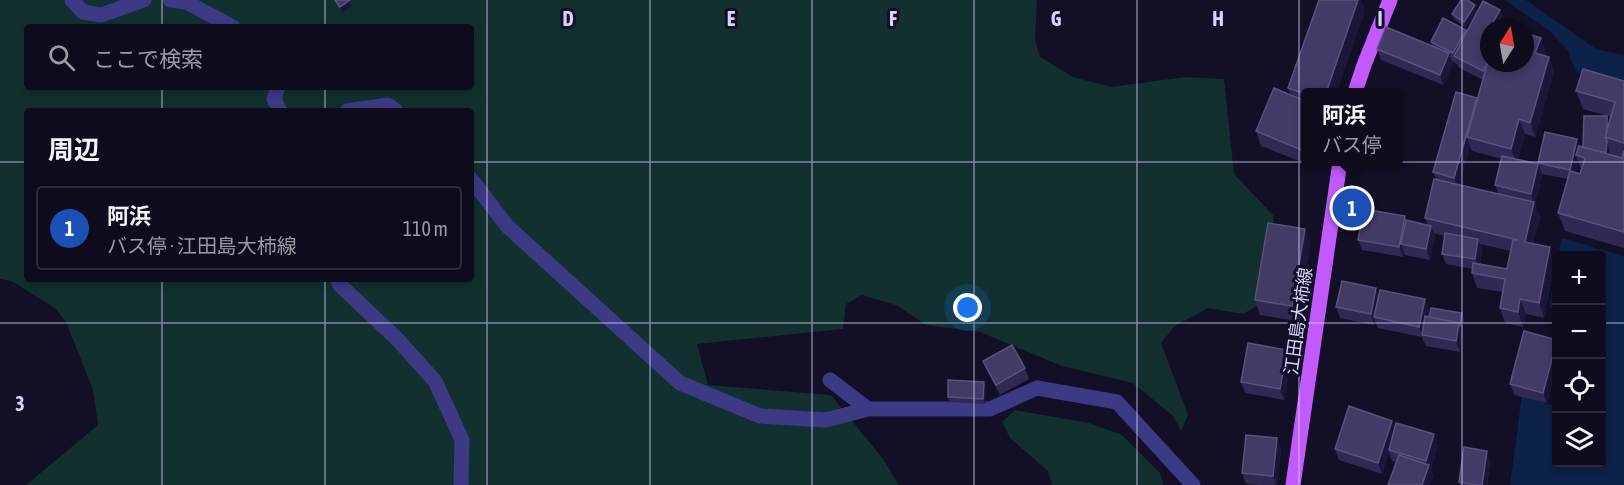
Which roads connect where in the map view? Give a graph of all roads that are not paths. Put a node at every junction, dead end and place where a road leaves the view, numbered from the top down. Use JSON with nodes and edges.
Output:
{"nodes":[{"id":1,"x":72,"y":0,"type":"edge"},
{"id":2,"x":144,"y":0,"type":"edge"},
{"id":3,"x":170,"y":0,"type":"edge"},
{"id":4,"x":1390,"y":0,"type":"edge"},
{"id":5,"x":227,"y":24,"type":"edge"},
{"id":6,"x":1357,"y":88,"type":"edge"},
{"id":7,"x":277,"y":90,"type":"edge"},
{"id":8,"x":278,"y":108,"type":"edge"},
{"id":9,"x":368,"y":108,"type":"edge"},
{"id":10,"x":392,"y":108,"type":"edge"},
{"id":11,"x":1339,"y":166,"type":"edge"},
{"id":12,"x":474,"y":183,"type":"edge"},
{"id":13,"x":339,"y":282,"type":"edge"},
{"id":14,"x":830,"y":380,"type":"dead end"},
{"id":15,"x":868,"y":410,"type":"junction"},
{"id":16,"x":461,"y":485,"type":"edge"},
{"id":17,"x":1193,"y":485,"type":"edge"},
{"id":18,"x":1293,"y":485,"type":"edge"}],
"edges":[{"from":1,"to":2,"type":"street"},
{"from":3,"to":5,"type":"street"},
{"from":4,"to":6,"type":"main road"},
{"from":7,"to":8,"type":"street"},
{"from":9,"to":10,"type":"street"},
{"from":11,"to":18,"type":"main road","name":"江田島大柿線"},
{"from":12,"to":15,"type":"street"},
{"from":13,"to":16,"type":"street"},
{"from":14,"to":15,"type":"street"},
{"from":15,"to":17,"type":"street"}]}
